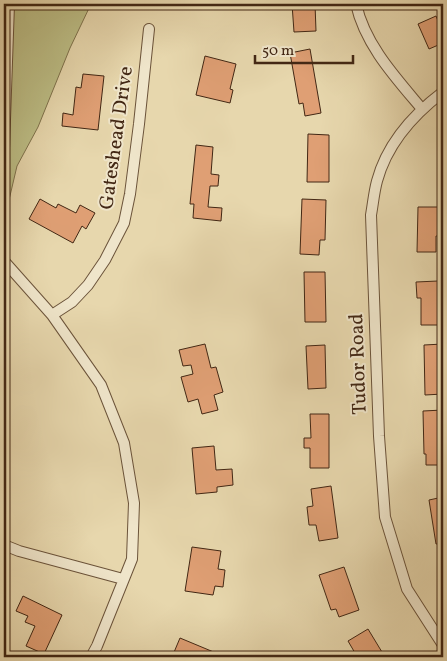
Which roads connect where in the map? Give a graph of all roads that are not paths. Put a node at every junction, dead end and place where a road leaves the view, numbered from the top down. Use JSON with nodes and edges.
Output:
{"nodes":[{"id":1,"x":9,"y":4,"type":"edge"},
{"id":2,"x":356,"y":4,"type":"edge"},
{"id":3,"x":149,"y":28,"type":"dead end"},
{"id":4,"x":443,"y":92,"type":"edge"},
{"id":5,"x":422,"y":109,"type":"junction"},
{"id":6,"x":4,"y":148,"type":"edge"},
{"id":7,"x":4,"y":261,"type":"edge"},
{"id":8,"x":52,"y":315,"type":"junction"},
{"id":9,"x":4,"y":545,"type":"edge"},
{"id":10,"x":123,"y":579,"type":"junction"},
{"id":11,"x":443,"y":645,"type":"edge"},
{"id":12,"x":91,"y":657,"type":"edge"}],
"edges":[{"from":1,"to":6,"type":"street"},
{"from":2,"to":5,"type":"street"},
{"from":3,"to":8,"type":"street","name":"Gateshead Drive"},
{"from":4,"to":5,"type":"street","name":"Tudor Road"},
{"from":5,"to":11,"type":"street","name":"Tudor Road"},
{"from":7,"to":8,"type":"street"},
{"from":8,"to":10,"type":"street"},
{"from":9,"to":10,"type":"street"},
{"from":10,"to":12,"type":"street"}]}
